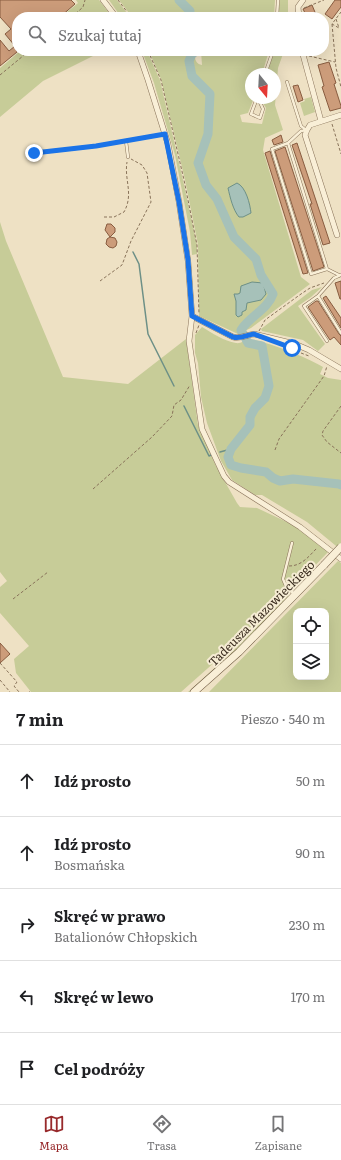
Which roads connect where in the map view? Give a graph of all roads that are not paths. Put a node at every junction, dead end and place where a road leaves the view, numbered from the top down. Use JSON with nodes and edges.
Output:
{"nodes":[{"id":1,"x":103,"y":0,"type":"edge"},
{"id":2,"x":278,"y":0,"type":"edge"},
{"id":3,"x":303,"y":0,"type":"edge"},
{"id":4,"x":112,"y":12,"type":"edge"},
{"id":5,"x":277,"y":12,"type":"edge"},
{"id":6,"x":298,"y":12,"type":"edge"},
{"id":7,"x":140,"y":56,"type":"edge"},
{"id":8,"x":271,"y":56,"type":"edge"},
{"id":9,"x":303,"y":56,"type":"edge"},
{"id":10,"x":267,"y":68,"type":"edge"},
{"id":11,"x":287,"y":82,"type":"dead end"},
{"id":12,"x":258,"y":98,"type":"edge"},
{"id":13,"x":341,"y":115,"type":"edge"},
{"id":14,"x":321,"y":122,"type":"junction"},
{"id":15,"x":306,"y":130,"type":"junction"},
{"id":16,"x":165,"y":134,"type":"junction"},
{"id":17,"x":126,"y":141,"type":"junction"},
{"id":18,"x":288,"y":143,"type":"junction"},
{"id":19,"x":34,"y":153,"type":"dead end"},
{"id":20,"x":128,"y":157,"type":"road end"},
{"id":21,"x":337,"y":235,"type":"dead end"},
{"id":22,"x":327,"y":269,"type":"junction"},
{"id":23,"x":340,"y":275,"type":"edge"},
{"id":24,"x":318,"y":296,"type":"junction"},
{"id":25,"x":192,"y":316,"type":"junction"},
{"id":26,"x":341,"y":333,"type":"edge"},
{"id":27,"x":327,"y":341,"type":"dead end"},
{"id":28,"x":341,"y":369,"type":"edge"},
{"id":29,"x":292,"y":543,"type":"dead end"},
{"id":30,"x":341,"y":547,"type":"edge"},
{"id":31,"x":341,"y":560,"type":"edge"},
{"id":32,"x":295,"y":595,"type":"junction"},
{"id":33,"x":194,"y":692,"type":"edge"}],
"edges":[{"from":1,"to":4,"type":"street"},
{"from":2,"to":5,"type":"lane"},
{"from":3,"to":6,"type":"street"},
{"from":7,"to":16,"type":"street"},
{"from":8,"to":10,"type":"lane"},
{"from":9,"to":14,"type":"street"},
{"from":11,"to":15,"type":"lane"},
{"from":12,"to":12,"type":"lane"},
{"from":13,"to":14,"type":"street"},
{"from":14,"to":15,"type":"street"},
{"from":15,"to":18,"type":"lane"},
{"from":15,"to":21,"type":"street"},
{"from":16,"to":17,"type":"lane"},
{"from":16,"to":25,"type":"street"},
{"from":17,"to":19,"type":"lane"},
{"from":17,"to":20,"type":"lane"},
{"from":18,"to":22,"type":"lane"},
{"from":18,"to":22,"type":"lane"},
{"from":22,"to":23,"type":"lane"},
{"from":23,"to":24,"type":"lane"},
{"from":24,"to":26,"type":"lane"},
{"from":24,"to":27,"type":"lane"},
{"from":25,"to":28,"type":"street"},
{"from":25,"to":31,"type":"street"},
{"from":29,"to":32,"type":"lane"},
{"from":30,"to":32,"type":"main road","name":"Tadeusza Mazowieckiego","bridge":true},
{"from":32,"to":33,"type":"main road","name":"Tadeusza Mazowieckiego"}]}
